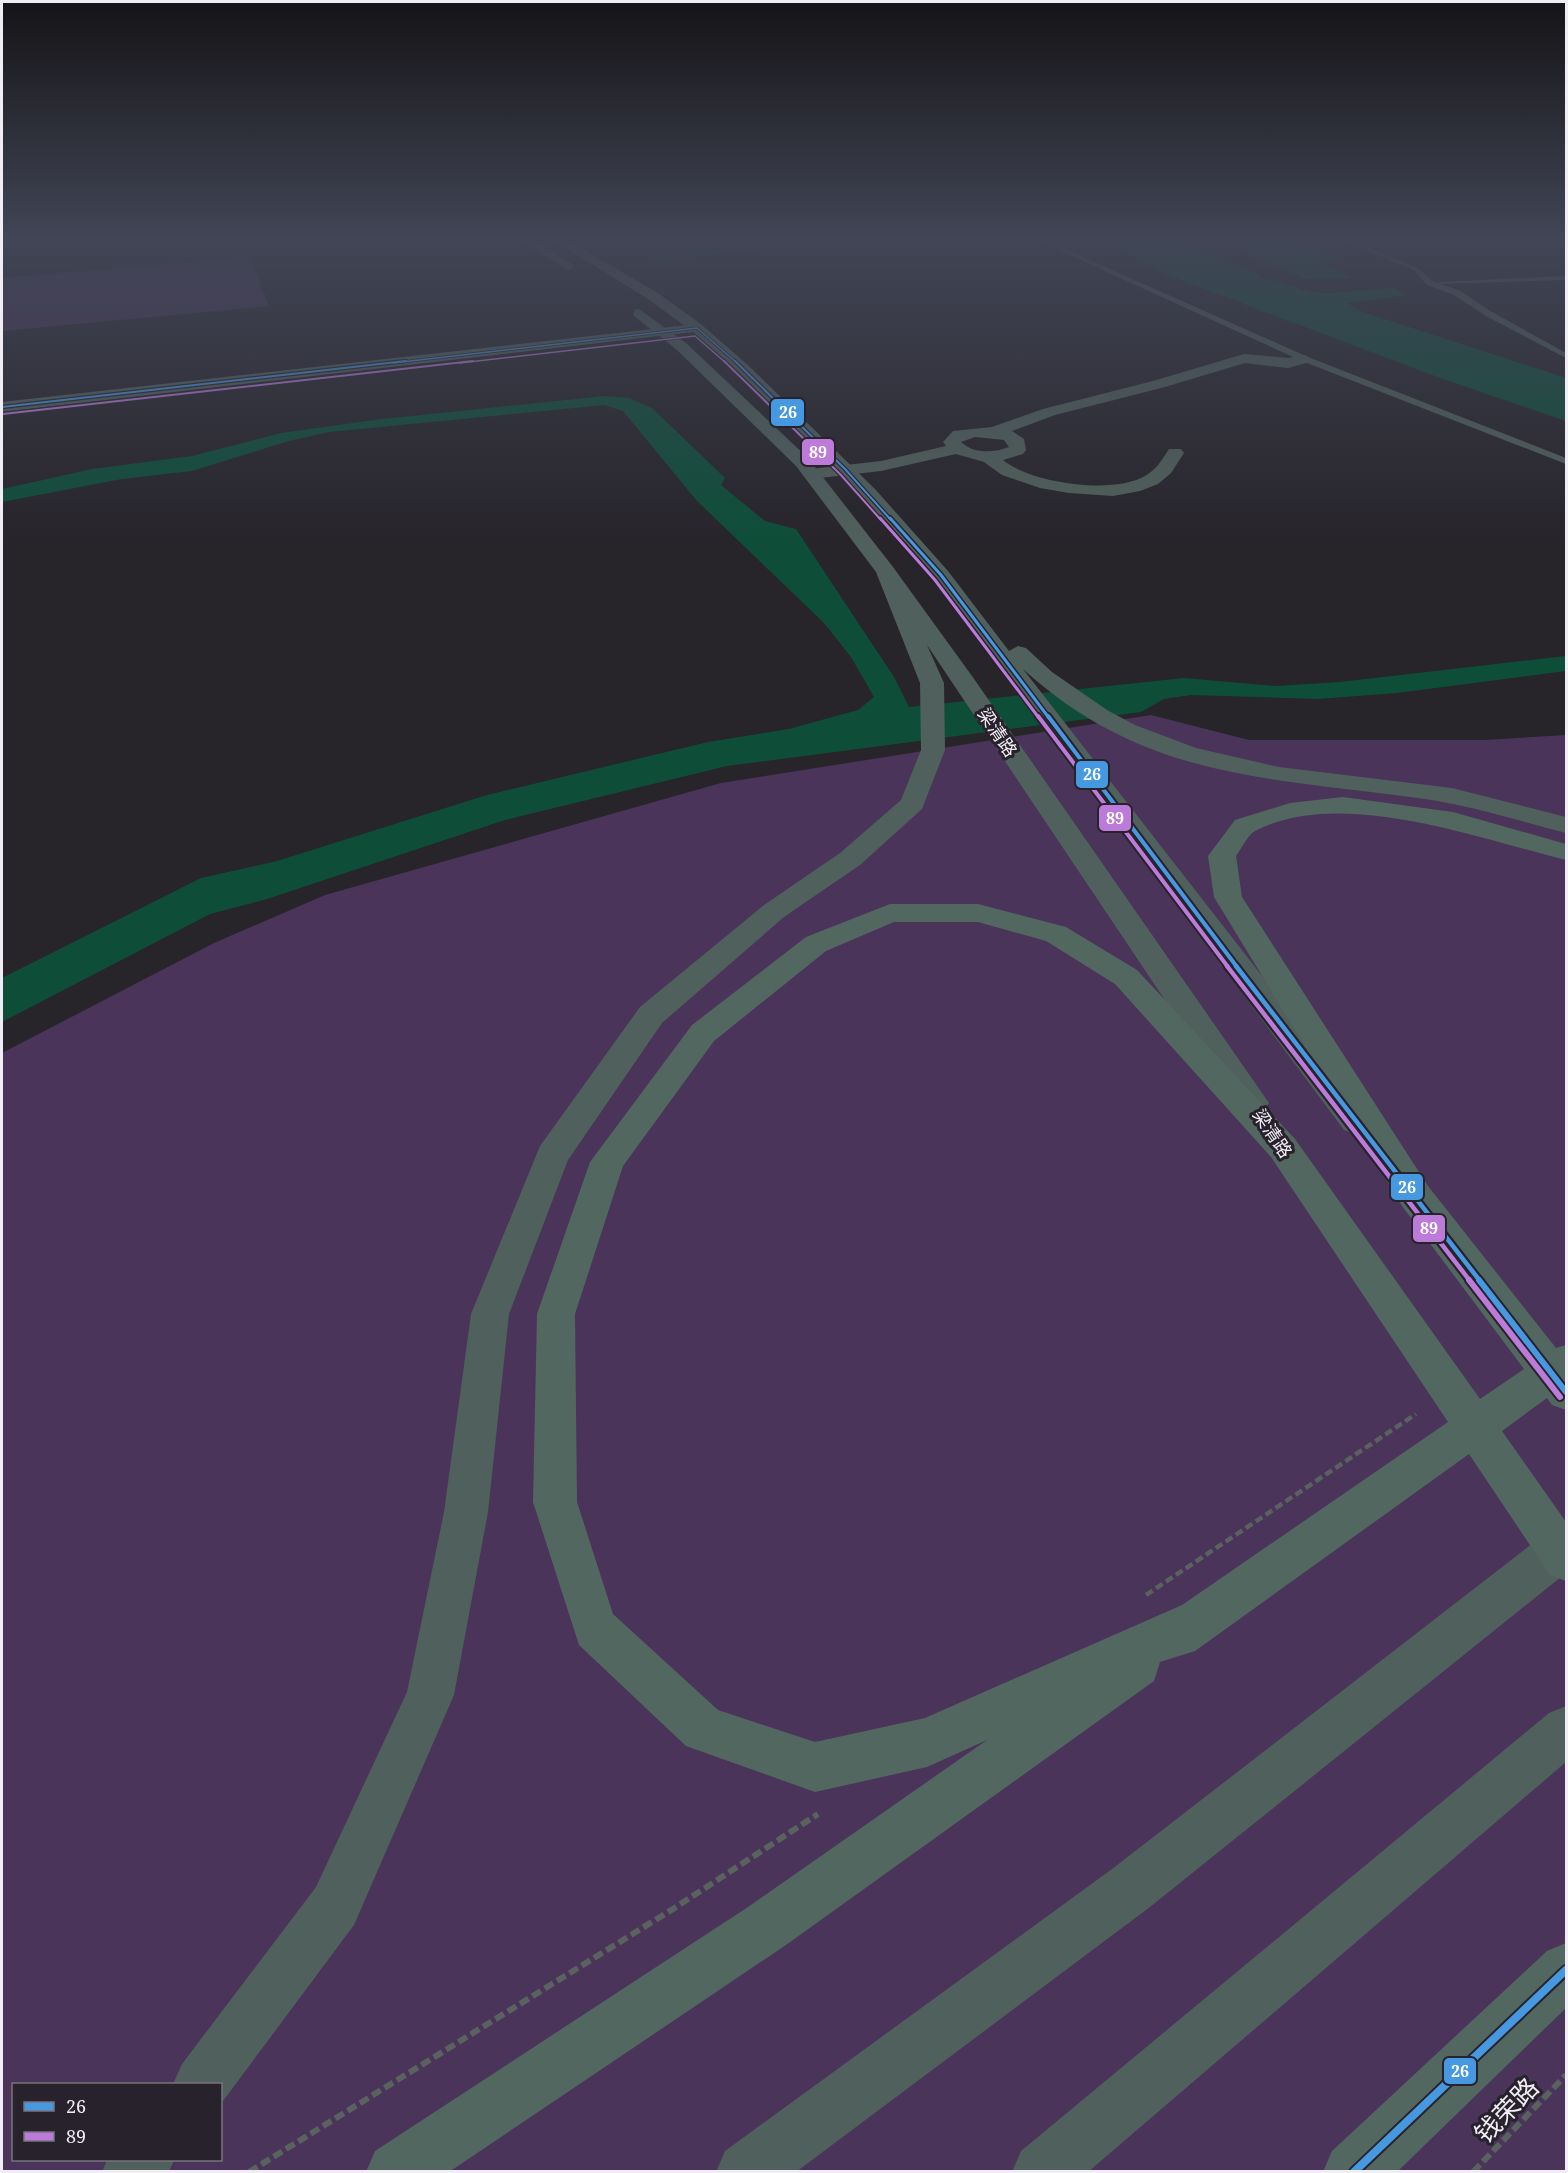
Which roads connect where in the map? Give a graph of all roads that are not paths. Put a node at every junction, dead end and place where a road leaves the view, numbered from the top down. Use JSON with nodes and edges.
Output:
{"nodes":[{"id":1,"x":607,"y":338,"type":"edge"},
{"id":2,"x":670,"y":338,"type":"edge"},
{"id":3,"x":709,"y":338,"type":"edge"},
{"id":4,"x":1259,"y":338,"type":"joint"},
{"id":5,"x":1534,"y":338,"type":"edge"},
{"id":6,"x":1566,"y":356,"type":"edge"},
{"id":7,"x":1244,"y":358,"type":"junction"},
{"id":8,"x":1305,"y":359,"type":"junction"},
{"id":9,"x":2,"y":407,"type":"edge"},
{"id":10,"x":994,"y":432,"type":"junction"},
{"id":11,"x":957,"y":449,"type":"junction"},
{"id":12,"x":1175,"y":453,"type":"dead end"},
{"id":13,"x":989,"y":457,"type":"junction"},
{"id":14,"x":1566,"y":461,"type":"edge"},
{"id":15,"x":845,"y":470,"type":"junction"},
{"id":16,"x":811,"y":474,"type":"junction"},
{"id":17,"x":886,"y":571,"type":"junction"},
{"id":18,"x":952,"y":589,"type":"junction"},
{"id":19,"x":1566,"y":825,"type":"edge"},
{"id":20,"x":1566,"y":852,"type":"edge"},
{"id":21,"x":1283,"y":1148,"type":"junction"},
{"id":22,"x":1415,"y":1196,"type":"junction"},
{"id":23,"x":1566,"y":1362,"type":"edge"},
{"id":24,"x":1566,"y":1392,"type":"edge"},
{"id":25,"x":1566,"y":1545,"type":"edge"},
{"id":26,"x":1566,"y":1559,"type":"edge"},
{"id":27,"x":1197,"y":1622,"type":"junction"},
{"id":28,"x":1566,"y":1730,"type":"edge"},
{"id":29,"x":1566,"y":1970,"type":"edge"},
{"id":30,"x":203,"y":2083,"type":"edge"},
{"id":31,"x":143,"y":2161,"type":"edge"},
{"id":32,"x":132,"y":2172,"type":"edge"},
{"id":33,"x":396,"y":2172,"type":"edge"},
{"id":34,"x":746,"y":2172,"type":"edge"},
{"id":35,"x":1042,"y":2172,"type":"edge"},
{"id":36,"x":1353,"y":2172,"type":"edge"}],
"edges":[{"from":1,"to":9,"type":"street"},
{"from":2,"to":16,"type":"main road","name":"梁清路"},
{"from":3,"to":15,"type":"main road"},
{"from":4,"to":7,"type":"street"},
{"from":4,"to":8,"type":"lane"},
{"from":5,"to":6,"type":"lane"},
{"from":7,"to":8,"type":"street"},
{"from":7,"to":10,"type":"street"},
{"from":8,"to":14,"type":"lane"},
{"from":10,"to":11,"type":"street"},
{"from":10,"to":13,"type":"street"},
{"from":11,"to":13,"type":"street"},
{"from":11,"to":15,"type":"street"},
{"from":12,"to":13,"type":"street"},
{"from":15,"to":16,"type":"street"},
{"from":15,"to":18,"type":"main road"},
{"from":16,"to":17,"type":"main road","name":"梁清路"},
{"from":17,"to":21,"type":"main road","name":"梁清路"},
{"from":17,"to":30,"type":"main road"},
{"from":18,"to":19,"type":"main road"},
{"from":18,"to":22,"type":"main road"},
{"from":20,"to":22,"type":"highway"},
{"from":21,"to":26,"type":"highway","name":"梁清路"},
{"from":21,"to":27,"type":"highway"},
{"from":22,"to":24,"type":"highway"},
{"from":23,"to":27,"type":"highway"},
{"from":25,"to":34,"type":"main road"},
{"from":27,"to":33,"type":"highway"},
{"from":28,"to":35,"type":"main road"},
{"from":29,"to":36,"type":"highway"},
{"from":31,"to":32,"type":"main road"}]}
